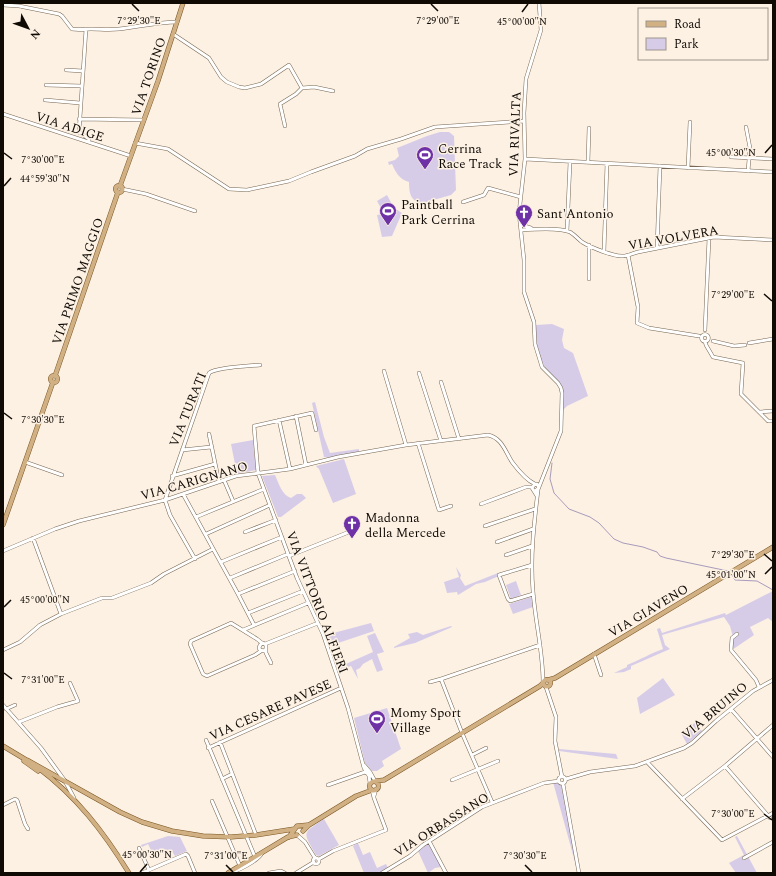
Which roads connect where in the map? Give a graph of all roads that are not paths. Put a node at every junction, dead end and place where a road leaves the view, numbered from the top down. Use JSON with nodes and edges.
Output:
{"nodes":[{"id":1,"x":183,"y":3,"type":"edge"},
{"id":2,"x":539,"y":3,"type":"edge"},
{"id":3,"x":3,"y":5,"type":"edge"},
{"id":4,"x":177,"y":22,"type":"junction"},
{"id":5,"x":86,"y":29,"type":"junction"},
{"id":6,"x":173,"y":34,"type":"junction"},
{"id":7,"x":66,"y":70,"type":"dead end"},
{"id":8,"x":83,"y":71,"type":"junction"},
{"id":9,"x":46,"y":85,"type":"dead end"},
{"id":10,"x":82,"y":86,"type":"junction"},
{"id":11,"x":302,"y":88,"type":"junction"},
{"id":12,"x":333,"y":91,"type":"dead end"},
{"id":13,"x":45,"y":100,"type":"dead end"},
{"id":14,"x":80,"y":103,"type":"junction"},
{"id":15,"x":3,"y":114,"type":"edge"},
{"id":16,"x":79,"y":119,"type":"junction"},
{"id":17,"x":144,"y":120,"type":"junction"},
{"id":18,"x":524,"y":121,"type":"junction"},
{"id":19,"x":690,"y":122,"type":"dead end"},
{"id":20,"x":285,"y":126,"type":"dead end"},
{"id":21,"x":746,"y":127,"type":"dead end"},
{"id":22,"x":589,"y":128,"type":"dead end"},
{"id":23,"x":89,"y":142,"type":"junction"},
{"id":24,"x":135,"y":143,"type":"junction"},
{"id":25,"x":131,"y":156,"type":"junction"},
{"id":26,"x":731,"y":157,"type":"dead end"},
{"id":27,"x":749,"y":158,"type":"junction"},
{"id":28,"x":525,"y":159,"type":"junction"},
{"id":29,"x":773,"y":159,"type":"edge"},
{"id":30,"x":570,"y":162,"type":"junction"},
{"id":31,"x":588,"y":162,"type":"junction"},
{"id":32,"x":607,"y":163,"type":"junction"},
{"id":33,"x":660,"y":166,"type":"junction"},
{"id":34,"x":688,"y":168,"type":"junction"},
{"id":35,"x":748,"y":171,"type":"junction"},
{"id":36,"x":773,"y":172,"type":"edge"},
{"id":37,"x":120,"y":189,"type":"junction"},
{"id":38,"x":521,"y":197,"type":"junction"},
{"id":39,"x":463,"y":202,"type":"dead end"},
{"id":40,"x":196,"y":211,"type":"dead end"},
{"id":41,"x":520,"y":225,"type":"junction"},
{"id":42,"x":535,"y":229,"type":"junction"},
{"id":43,"x":521,"y":230,"type":"junction"},
{"id":44,"x":567,"y":232,"type":"junction"},
{"id":45,"x":709,"y":238,"type":"junction"},
{"id":46,"x":773,"y":240,"type":"edge"},
{"id":47,"x":589,"y":245,"type":"junction"},
{"id":48,"x":657,"y":248,"type":"junction"},
{"id":49,"x":604,"y":252,"type":"junction"},
{"id":50,"x":628,"y":255,"type":"junction"},
{"id":51,"x":589,"y":279,"type":"dead end"},
{"id":52,"x":703,"y":335,"type":"junction"},
{"id":53,"x":773,"y":339,"type":"edge"},
{"id":54,"x":707,"y":340,"type":"junction"},
{"id":55,"x":260,"y":365,"type":"dead end"},
{"id":56,"x":384,"y":371,"type":"dead end"},
{"id":57,"x":419,"y":373,"type":"dead end"},
{"id":58,"x":441,"y":382,"type":"dead end"},
{"id":59,"x":773,"y":411,"type":"edge"},
{"id":60,"x":760,"y":412,"type":"junction"},
{"id":61,"x":296,"y":416,"type":"junction"},
{"id":62,"x":279,"y":420,"type":"junction"},
{"id":63,"x":773,"y":421,"type":"edge"},
{"id":64,"x":316,"y":430,"type":"dead end"},
{"id":65,"x":209,"y":434,"type":"dead end"},
{"id":66,"x":459,"y":440,"type":"junction"},
{"id":67,"x":441,"y":441,"type":"junction"},
{"id":68,"x":418,"y":443,"type":"junction"},
{"id":69,"x":406,"y":445,"type":"junction"},
{"id":70,"x":211,"y":447,"type":"junction"},
{"id":71,"x":182,"y":450,"type":"junction"},
{"id":72,"x":25,"y":462,"type":"junction"},
{"id":73,"x":215,"y":464,"type":"junction"},
{"id":74,"x":306,"y":465,"type":"junction"},
{"id":75,"x":290,"y":469,"type":"junction"},
{"id":76,"x":258,"y":473,"type":"junction"},
{"id":77,"x":62,"y":475,"type":"dead end"},
{"id":78,"x":172,"y":476,"type":"junction"},
{"id":79,"x":224,"y":480,"type":"junction"},
{"id":80,"x":219,"y":482,"type":"junction"},
{"id":81,"x":534,"y":487,"type":"junction"},
{"id":82,"x":264,"y":489,"type":"junction"},
{"id":83,"x":183,"y":494,"type":"junction"},
{"id":84,"x":165,"y":500,"type":"junction"},
{"id":85,"x":233,"y":501,"type":"junction"},
{"id":86,"x":480,"y":504,"type":"dead end"},
{"id":87,"x":270,"y":505,"type":"junction"},
{"id":88,"x":451,"y":506,"type":"dead end"},
{"id":89,"x":535,"y":509,"type":"junction"},
{"id":90,"x":196,"y":516,"type":"junction"},
{"id":91,"x":276,"y":520,"type":"junction"},
{"id":92,"x":3,"y":524,"type":"edge"},
{"id":93,"x":485,"y":526,"type":"dead end"},
{"id":94,"x":533,"y":529,"type":"junction"},
{"id":95,"x":354,"y":530,"type":"dead end"},
{"id":96,"x":245,"y":532,"type":"dead end"},
{"id":97,"x":206,"y":534,"type":"junction"},
{"id":98,"x":282,"y":537,"type":"junction"},
{"id":99,"x":33,"y":538,"type":"junction"},
{"id":100,"x":498,"y":542,"type":"dead end"},
{"id":101,"x":532,"y":546,"type":"junction"},
{"id":102,"x":773,"y":547,"type":"edge"},
{"id":103,"x":213,"y":549,"type":"junction"},
{"id":104,"x":3,"y":551,"type":"edge"},
{"id":105,"x":289,"y":555,"type":"junction"},
{"id":106,"x":506,"y":555,"type":"dead end"},
{"id":107,"x":195,"y":559,"type":"junction"},
{"id":108,"x":220,"y":562,"type":"junction"},
{"id":109,"x":532,"y":565,"type":"junction"},
{"id":110,"x":295,"y":571,"type":"junction"},
{"id":111,"x":230,"y":578,"type":"junction"},
{"id":112,"x":303,"y":591,"type":"junction"},
{"id":113,"x":238,"y":594,"type":"junction"},
{"id":114,"x":533,"y":594,"type":"junction"},
{"id":115,"x":308,"y":603,"type":"junction"},
{"id":116,"x":248,"y":613,"type":"junction"},
{"id":117,"x":61,"y":614,"type":"junction"},
{"id":118,"x":318,"y":623,"type":"junction"},
{"id":119,"x":254,"y":625,"type":"junction"},
{"id":120,"x":243,"y":630,"type":"junction"},
{"id":121,"x":736,"y":634,"type":"dead end"},
{"id":122,"x":540,"y":645,"type":"junction"},
{"id":123,"x":263,"y":648,"type":"junction"},
{"id":124,"x":3,"y":650,"type":"edge"},
{"id":125,"x":594,"y":654,"type":"junction"},
{"id":126,"x":271,"y":662,"type":"dead end"},
{"id":127,"x":601,"y":674,"type":"dead end"},
{"id":128,"x":441,"y":680,"type":"junction"},
{"id":129,"x":773,"y":680,"type":"edge"},
{"id":130,"x":430,"y":682,"type":"dead end"},
{"id":131,"x":546,"y":683,"type":"junction"},
{"id":132,"x":70,"y":684,"type":"dead end"},
{"id":133,"x":759,"y":687,"type":"junction"},
{"id":134,"x":341,"y":688,"type":"junction"},
{"id":135,"x":16,"y":704,"type":"dead end"},
{"id":136,"x":3,"y":705,"type":"edge"},
{"id":137,"x":6,"y":709,"type":"junction"},
{"id":138,"x":731,"y":709,"type":"junction"},
{"id":139,"x":19,"y":722,"type":"junction"},
{"id":140,"x":773,"y":725,"type":"edge"},
{"id":141,"x":462,"y":733,"type":"junction"},
{"id":142,"x":757,"y":739,"type":"junction"},
{"id":143,"x":206,"y":740,"type":"dead end"},
{"id":144,"x":220,"y":742,"type":"junction"},
{"id":145,"x":3,"y":747,"type":"edge"},
{"id":146,"x":208,"y":748,"type":"junction"},
{"id":147,"x":486,"y":748,"type":"dead end"},
{"id":148,"x":472,"y":754,"type":"junction"},
{"id":149,"x":773,"y":757,"type":"edge"},
{"id":150,"x":27,"y":760,"type":"junction"},
{"id":151,"x":498,"y":761,"type":"dead end"},
{"id":152,"x":648,"y":763,"type":"junction"},
{"id":153,"x":362,"y":764,"type":"junction"},
{"id":154,"x":725,"y":766,"type":"junction"},
{"id":155,"x":478,"y":770,"type":"junction"},
{"id":156,"x":365,"y":772,"type":"junction"},
{"id":157,"x":232,"y":774,"type":"junction"},
{"id":158,"x":371,"y":776,"type":"junction"},
{"id":159,"x":562,"y":777,"type":"junction"},
{"id":160,"x":222,"y":779,"type":"junction"},
{"id":161,"x":566,"y":779,"type":"junction"},
{"id":162,"x":384,"y":780,"type":"junction"},
{"id":163,"x":452,"y":780,"type":"dead end"},
{"id":164,"x":65,"y":781,"type":"junction"},
{"id":165,"x":559,"y":781,"type":"junction"},
{"id":166,"x":373,"y":782,"type":"junction"},
{"id":167,"x":328,"y":784,"type":"dead end"},
{"id":168,"x":563,"y":784,"type":"junction"},
{"id":169,"x":376,"y":789,"type":"junction"},
{"id":170,"x":357,"y":796,"type":"junction"},
{"id":171,"x":74,"y":798,"type":"junction"},
{"id":172,"x":374,"y":798,"type":"junction"},
{"id":173,"x":682,"y":799,"type":"junction"},
{"id":174,"x":212,"y":801,"type":"dead end"},
{"id":175,"x":492,"y":802,"type":"junction"},
{"id":176,"x":3,"y":805,"type":"edge"},
{"id":177,"x":773,"y":813,"type":"edge"},
{"id":178,"x":770,"y":817,"type":"junction"},
{"id":179,"x":309,"y":825,"type":"junction"},
{"id":180,"x":300,"y":826,"type":"junction"},
{"id":181,"x":28,"y":829,"type":"dead end"},
{"id":182,"x":294,"y":829,"type":"junction"},
{"id":183,"x":303,"y":831,"type":"junction"},
{"id":184,"x":256,"y":835,"type":"junction"},
{"id":185,"x":297,"y":835,"type":"junction"},
{"id":186,"x":228,"y":837,"type":"junction"},
{"id":187,"x":246,"y":837,"type":"junction"},
{"id":188,"x":288,"y":837,"type":"junction"},
{"id":189,"x":722,"y":840,"type":"junction"},
{"id":190,"x":429,"y":841,"type":"junction"},
{"id":191,"x":305,"y":842,"type":"junction"},
{"id":192,"x":773,"y":842,"type":"edge"},
{"id":193,"x":719,"y":844,"type":"dead end"},
{"id":194,"x":139,"y":848,"type":"dead end"},
{"id":195,"x":262,"y":853,"type":"junction"},
{"id":196,"x":255,"y":857,"type":"junction"},
{"id":197,"x":315,"y":858,"type":"junction"},
{"id":198,"x":744,"y":858,"type":"dead end"},
{"id":199,"x":319,"y":859,"type":"junction"},
{"id":200,"x":314,"y":862,"type":"junction"},
{"id":201,"x":149,"y":870,"type":"junction"},
{"id":202,"x":239,"y":870,"type":"edge"},
{"id":203,"x":229,"y":872,"type":"edge"},
{"id":204,"x":128,"y":873,"type":"edge"},
{"id":205,"x":142,"y":873,"type":"edge"},
{"id":206,"x":196,"y":873,"type":"edge"},
{"id":207,"x":269,"y":873,"type":"edge"},
{"id":208,"x":285,"y":873,"type":"edge"},
{"id":209,"x":296,"y":873,"type":"edge"},
{"id":210,"x":382,"y":873,"type":"edge"},
{"id":211,"x":446,"y":873,"type":"edge"},
{"id":212,"x":579,"y":873,"type":"edge"}],
"edges":[{"from":1,"to":4,"type":"main road","name":"VIA TORINO"},
{"from":2,"to":18,"type":"street","name":"VIA RIVALTA"},
{"from":3,"to":5,"type":"street"},
{"from":4,"to":5,"type":"street"},
{"from":4,"to":6,"type":"main road","name":"VIA TORINO"},
{"from":5,"to":8,"type":"street"},
{"from":6,"to":11,"type":"street"},
{"from":6,"to":17,"type":"main road","name":"VIA TORINO"},
{"from":7,"to":8,"type":"street"},
{"from":8,"to":10,"type":"street"},
{"from":9,"to":10,"type":"street"},
{"from":10,"to":14,"type":"street"},
{"from":11,"to":12,"type":"street"},
{"from":11,"to":20,"type":"street"},
{"from":13,"to":14,"type":"street"},
{"from":14,"to":16,"type":"street"},
{"from":15,"to":23,"type":"street","name":"VIA ADIGE"},
{"from":16,"to":17,"type":"street"},
{"from":16,"to":23,"type":"street"},
{"from":17,"to":24,"type":"main road","name":"VIA TORINO"},
{"from":18,"to":24,"type":"street"},
{"from":18,"to":28,"type":"street","name":"VIA RIVALTA"},
{"from":19,"to":34,"type":"street"},
{"from":21,"to":27,"type":"street"},
{"from":22,"to":31,"type":"street"},
{"from":23,"to":25,"type":"street","name":"VIA ADIGE"},
{"from":24,"to":25,"type":"main road","name":"VIA TORINO"},
{"from":25,"to":37,"type":"main road","name":"VIA PRIMO MAGGIO"},
{"from":26,"to":27,"type":"street"},
{"from":27,"to":29,"type":"street"},
{"from":27,"to":35,"type":"street"},
{"from":28,"to":30,"type":"street"},
{"from":28,"to":38,"type":"street","name":"VIA RIVALTA"},
{"from":30,"to":31,"type":"street"},
{"from":30,"to":44,"type":"street"},
{"from":31,"to":32,"type":"street"},
{"from":32,"to":33,"type":"street"},
{"from":32,"to":49,"type":"street"},
{"from":33,"to":34,"type":"street"},
{"from":33,"to":48,"type":"street"},
{"from":34,"to":35,"type":"street"},
{"from":35,"to":36,"type":"street"},
{"from":37,"to":40,"type":"street"},
{"from":37,"to":72,"type":"main road","name":"VIA PRIMO MAGGIO"},
{"from":38,"to":39,"type":"street"},
{"from":38,"to":41,"type":"street","name":"VIA RIVALTA"},
{"from":41,"to":42,"type":"street","name":"VIA VOLVERA"},
{"from":41,"to":43,"type":"street","name":"VIA RIVALTA"},
{"from":42,"to":43,"type":"street","name":"VIA VOLVERA"},
{"from":42,"to":44,"type":"street","name":"VIA VOLVERA"},
{"from":43,"to":81,"type":"street","name":"VIA RIVALTA"},
{"from":44,"to":47,"type":"street","name":"VIA VOLVERA"},
{"from":45,"to":46,"type":"street","name":"VIA VOLVERA"},
{"from":45,"to":48,"type":"street","name":"VIA VOLVERA"},
{"from":45,"to":52,"type":"street"},
{"from":47,"to":49,"type":"street","name":"VIA VOLVERA"},
{"from":47,"to":51,"type":"street"},
{"from":48,"to":50,"type":"street","name":"VIA VOLVERA"},
{"from":49,"to":50,"type":"street","name":"VIA VOLVERA"},
{"from":50,"to":52,"type":"street"},
{"from":52,"to":54,"type":"street"},
{"from":52,"to":54,"type":"street"},
{"from":53,"to":54,"type":"street"},
{"from":54,"to":60,"type":"street"},
{"from":55,"to":71,"type":"street","name":"VIA TURATI"},
{"from":56,"to":69,"type":"street"},
{"from":57,"to":67,"type":"street"},
{"from":58,"to":66,"type":"street"},
{"from":59,"to":60,"type":"street"},
{"from":60,"to":63,"type":"street"},
{"from":61,"to":62,"type":"street"},
{"from":61,"to":64,"type":"street"},
{"from":61,"to":74,"type":"street"},
{"from":62,"to":75,"type":"street"},
{"from":62,"to":76,"type":"street","name":"VIA VITTORIO ALFIERI"},
{"from":65,"to":70,"type":"street"},
{"from":66,"to":67,"type":"street","name":"VIA CARIGNANO"},
{"from":66,"to":81,"type":"street","name":"VIA CARIGNANO"},
{"from":67,"to":68,"type":"street","name":"VIA CARIGNANO"},
{"from":68,"to":69,"type":"street","name":"VIA CARIGNANO"},
{"from":68,"to":88,"type":"street"},
{"from":69,"to":74,"type":"street","name":"VIA CARIGNANO"},
{"from":70,"to":71,"type":"street"},
{"from":70,"to":73,"type":"street"},
{"from":71,"to":78,"type":"street","name":"VIA TURATI"},
{"from":72,"to":77,"type":"street"},
{"from":72,"to":92,"type":"main road"},
{"from":73,"to":78,"type":"street"},
{"from":73,"to":80,"type":"street"},
{"from":74,"to":75,"type":"street","name":"VIA CARIGNANO"},
{"from":75,"to":76,"type":"street","name":"VIA CARIGNANO"},
{"from":76,"to":79,"type":"street","name":"VIA CARIGNANO"},
{"from":76,"to":82,"type":"street","name":"VIA VITTORIO ALFIERI"},
{"from":78,"to":84,"type":"street","name":"VIA TURATI"},
{"from":79,"to":80,"type":"street","name":"VIA CARIGNANO"},
{"from":79,"to":85,"type":"street"},
{"from":80,"to":83,"type":"street","name":"VIA CARIGNANO"},
{"from":81,"to":86,"type":"street"},
{"from":81,"to":89,"type":"street"},
{"from":82,"to":85,"type":"street"},
{"from":82,"to":87,"type":"street","name":"VIA VITTORIO ALFIERI"},
{"from":83,"to":84,"type":"street","name":"VIA CARIGNANO"},
{"from":83,"to":90,"type":"street"},
{"from":84,"to":99,"type":"street","name":"VIA CARIGNANO"},
{"from":84,"to":107,"type":"street"},
{"from":85,"to":90,"type":"street"},
{"from":87,"to":91,"type":"street","name":"VIA VITTORIO ALFIERI"},
{"from":87,"to":97,"type":"street"},
{"from":89,"to":93,"type":"street"},
{"from":89,"to":94,"type":"street"},
{"from":90,"to":97,"type":"street"},
{"from":91,"to":96,"type":"street"},
{"from":91,"to":98,"type":"street","name":"VIA VITTORIO ALFIERI"},
{"from":94,"to":100,"type":"street"},
{"from":94,"to":101,"type":"street"},
{"from":95,"to":105,"type":"street"},
{"from":97,"to":103,"type":"street"},
{"from":98,"to":105,"type":"street","name":"VIA VITTORIO ALFIERI"},
{"from":98,"to":108,"type":"street"},
{"from":99,"to":104,"type":"street","name":"VIA CARIGNANO"},
{"from":99,"to":117,"type":"street"},
{"from":101,"to":106,"type":"street"},
{"from":101,"to":109,"type":"street"},
{"from":102,"to":125,"type":"main road","name":"VIA GIAVENO"},
{"from":103,"to":107,"type":"street"},
{"from":103,"to":108,"type":"street"},
{"from":105,"to":110,"type":"street","name":"VIA VITTORIO ALFIERI"},
{"from":105,"to":111,"type":"street"},
{"from":107,"to":117,"type":"street"},
{"from":108,"to":111,"type":"street"},
{"from":109,"to":114,"type":"street"},
{"from":109,"to":114,"type":"street"},
{"from":110,"to":112,"type":"street","name":"VIA VITTORIO ALFIERI"},
{"from":110,"to":113,"type":"street"},
{"from":111,"to":113,"type":"street"},
{"from":112,"to":115,"type":"street","name":"VIA VITTORIO ALFIERI"},
{"from":112,"to":116,"type":"street"},
{"from":113,"to":116,"type":"street"},
{"from":114,"to":122,"type":"street"},
{"from":115,"to":118,"type":"street","name":"VIA VITTORIO ALFIERI"},
{"from":115,"to":119,"type":"street"},
{"from":116,"to":119,"type":"street"},
{"from":117,"to":124,"type":"street"},
{"from":118,"to":123,"type":"street"},
{"from":118,"to":134,"type":"street","name":"VIA VITTORIO ALFIERI"},
{"from":119,"to":120,"type":"street"},
{"from":120,"to":123,"type":"street"},
{"from":120,"to":123,"type":"street"},
{"from":121,"to":133,"type":"street","name":"VIA BRUINO"},
{"from":122,"to":128,"type":"street"},
{"from":122,"to":131,"type":"street"},
{"from":123,"to":126,"type":"street"},
{"from":125,"to":127,"type":"street"},
{"from":125,"to":131,"type":"main road","name":"VIA GIAVENO"},
{"from":128,"to":130,"type":"street"},
{"from":128,"to":141,"type":"street"},
{"from":129,"to":133,"type":"street","name":"VIA BRUINO"},
{"from":131,"to":141,"type":"main road","name":"VIA GIAVENO"},
{"from":131,"to":159,"type":"street"},
{"from":132,"to":139,"type":"street"},
{"from":133,"to":138,"type":"street","name":"VIA BRUINO"},
{"from":134,"to":144,"type":"street","name":"VIA CESARE PAVESE"},
{"from":134,"to":153,"type":"street","name":"VIA VITTORIO ALFIERI"},
{"from":135,"to":137,"type":"street"},
{"from":136,"to":137,"type":"street"},
{"from":137,"to":139,"type":"street"},
{"from":138,"to":142,"type":"street"},
{"from":138,"to":152,"type":"street","name":"VIA BRUINO"},
{"from":139,"to":164,"type":"street"},
{"from":140,"to":142,"type":"street"},
{"from":141,"to":148,"type":"street"},
{"from":141,"to":162,"type":"main road","name":"VIA GIAVENO"},
{"from":142,"to":149,"type":"street"},
{"from":142,"to":154,"type":"street"},
{"from":143,"to":146,"type":"street"},
{"from":144,"to":146,"type":"street","name":"VIA CESARE PAVESE"},
{"from":144,"to":157,"type":"street"},
{"from":145,"to":150,"type":"main road"},
{"from":145,"to":204,"type":"main road"},
{"from":146,"to":160,"type":"street"},
{"from":147,"to":148,"type":"street"},
{"from":148,"to":155,"type":"street"},
{"from":150,"to":164,"type":"main road"},
{"from":150,"to":171,"type":"main road"},
{"from":151,"to":155,"type":"street"},
{"from":152,"to":161,"type":"street","name":"VIA BRUINO"},
{"from":152,"to":173,"type":"street"},
{"from":153,"to":156,"type":"street","name":"VIA VITTORIO ALFIERI"},
{"from":153,"to":158,"type":"street","name":"VIA VITTORIO ALFIERI"},
{"from":154,"to":173,"type":"street"},
{"from":154,"to":178,"type":"street"},
{"from":155,"to":163,"type":"street"},
{"from":155,"to":175,"type":"street"},
{"from":156,"to":158,"type":"street","name":"VIA VITTORIO ALFIERI"},
{"from":156,"to":166,"type":"street","name":"VIA VITTORIO ALFIERI"},
{"from":156,"to":167,"type":"street"},
{"from":157,"to":160,"type":"street"},
{"from":157,"to":184,"type":"street"},
{"from":158,"to":166,"type":"street","name":"VIA VITTORIO ALFIERI"},
{"from":159,"to":161,"type":"street"},
{"from":159,"to":165,"type":"street"},
{"from":160,"to":187,"type":"street"},
{"from":161,"to":168,"type":"street"},
{"from":162,"to":166,"type":"main road","name":"VIA GIAVENO"},
{"from":162,"to":169,"type":"main road","name":"VIA GIAVENO"},
{"from":164,"to":171,"type":"street"},
{"from":164,"to":186,"type":"main road"},
{"from":165,"to":168,"type":"street"},
{"from":165,"to":175,"type":"street","name":"VIA ORBASSANO"},
{"from":166,"to":169,"type":"main road"},
{"from":166,"to":169,"type":"main road"},
{"from":166,"to":170,"type":"main road","name":"VIA GIAVENO"},
{"from":168,"to":212,"type":"street"},
{"from":169,"to":170,"type":"main road","name":"VIA GIAVENO"},
{"from":169,"to":172,"type":"street"},
{"from":170,"to":172,"type":"street"},
{"from":170,"to":179,"type":"main road","name":"VIA GIAVENO"},
{"from":171,"to":204,"type":"main road"},
{"from":172,"to":199,"type":"street"},
{"from":173,"to":189,"type":"street"},
{"from":174,"to":186,"type":"street"},
{"from":175,"to":190,"type":"street","name":"VIA ORBASSANO"},
{"from":176,"to":181,"type":"street"},
{"from":177,"to":178,"type":"street"},
{"from":178,"to":189,"type":"street"},
{"from":179,"to":180,"type":"main road","name":"VIA GIAVENO"},
{"from":179,"to":183,"type":"main road","name":"VIA GIAVENO"},
{"from":180,"to":182,"type":"main road","name":"VIA GIAVENO"},
{"from":180,"to":183,"type":"main road"},
{"from":182,"to":184,"type":"main road"},
{"from":182,"to":185,"type":"main road"},
{"from":182,"to":188,"type":"main road","name":"VIA GIAVENO"},
{"from":183,"to":185,"type":"main road","name":"VIA GIAVENO"},
{"from":183,"to":191,"type":"street"},
{"from":184,"to":187,"type":"main road"},
{"from":185,"to":188,"type":"main road","name":"VIA GIAVENO"},
{"from":185,"to":191,"type":"street"},
{"from":186,"to":187,"type":"main road"},
{"from":186,"to":202,"type":"street"},
{"from":187,"to":196,"type":"street"},
{"from":188,"to":195,"type":"main road","name":"VIA GIAVENO"},
{"from":189,"to":193,"type":"street"},
{"from":190,"to":210,"type":"street","name":"VIA ORBASSANO"},
{"from":190,"to":211,"type":"street"},
{"from":191,"to":197,"type":"street"},
{"from":192,"to":198,"type":"street"},
{"from":194,"to":201,"type":"street"},
{"from":195,"to":196,"type":"main road","name":"VIA GIAVENO"},
{"from":195,"to":202,"type":"street"},
{"from":196,"to":202,"type":"main road","name":"VIA GIAVENO"},
{"from":197,"to":199,"type":"street"},
{"from":197,"to":200,"type":"street"},
{"from":199,"to":200,"type":"street"},
{"from":200,"to":209,"type":"street"},
{"from":201,"to":205,"type":"street"},
{"from":201,"to":206,"type":"street"},
{"from":202,"to":203,"type":"main road","name":"VIA GIAVENO"},
{"from":207,"to":208,"type":"street"}]}
